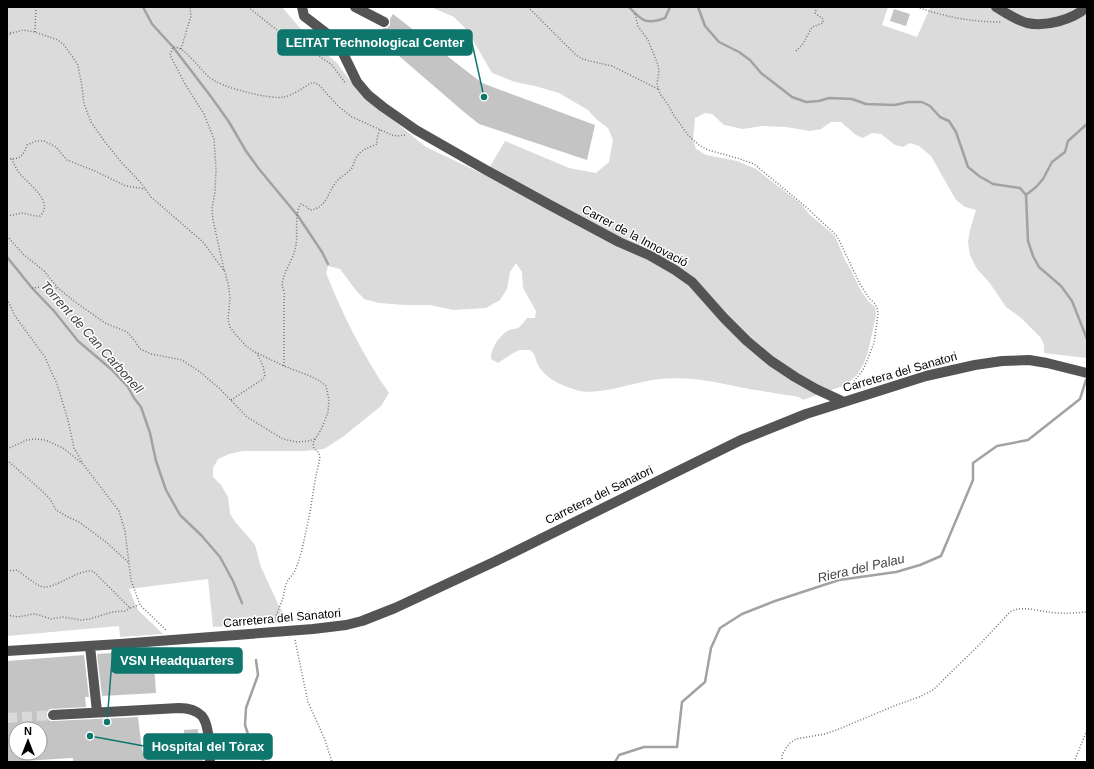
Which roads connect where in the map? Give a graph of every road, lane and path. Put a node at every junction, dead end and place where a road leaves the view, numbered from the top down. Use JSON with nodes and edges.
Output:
{"nodes":[{"id":1,"x":36,"y":7,"type":"edge"},
{"id":2,"x":190,"y":7,"type":"edge"},
{"id":3,"x":248,"y":7,"type":"edge"},
{"id":4,"x":302,"y":7,"type":"edge"},
{"id":5,"x":355,"y":7,"type":"edge"},
{"id":6,"x":528,"y":7,"type":"edge"},
{"id":7,"x":817,"y":7,"type":"edge"},
{"id":8,"x":917,"y":7,"type":"edge"},
{"id":9,"x":996,"y":7,"type":"edge"},
{"id":10,"x":1086,"y":7,"type":"edge"},
{"id":11,"x":635,"y":14,"type":"dead end"},
{"id":12,"x":1017,"y":19,"type":"junction"},
{"id":13,"x":384,"y":22,"type":"dead end"},
{"id":14,"x":7,"y":32,"type":"edge"},
{"id":15,"x":34,"y":32,"type":"junction"},
{"id":16,"x":12,"y":33,"type":"junction"},
{"id":17,"x":7,"y":36,"type":"edge"},
{"id":18,"x":181,"y":49,"type":"junction"},
{"id":19,"x":796,"y":51,"type":"dead end"},
{"id":20,"x":347,"y":85,"type":"dead end"},
{"id":21,"x":658,"y":88,"type":"junction"},
{"id":22,"x":380,"y":129,"type":"junction"},
{"id":23,"x":404,"y":132,"type":"dead end"},
{"id":24,"x":412,"y":132,"type":"junction"},
{"id":25,"x":7,"y":158,"type":"edge"},
{"id":26,"x":12,"y":159,"type":"junction"},
{"id":27,"x":145,"y":189,"type":"junction"},
{"id":28,"x":7,"y":216,"type":"edge"},
{"id":29,"x":7,"y":236,"type":"edge"},
{"id":30,"x":225,"y":272,"type":"junction"},
{"id":31,"x":32,"y":288,"type":"dead end"},
{"id":32,"x":58,"y":288,"type":"junction"},
{"id":33,"x":7,"y":299,"type":"edge"},
{"id":34,"x":257,"y":353,"type":"junction"},
{"id":35,"x":284,"y":366,"type":"junction"},
{"id":36,"x":1087,"y":373,"type":"edge"},
{"id":37,"x":231,"y":400,"type":"junction"},
{"id":38,"x":845,"y":402,"type":"junction"},
{"id":39,"x":314,"y":439,"type":"junction"},
{"id":40,"x":7,"y":449,"type":"edge"},
{"id":41,"x":7,"y":460,"type":"edge"},
{"id":42,"x":83,"y":464,"type":"junction"},
{"id":43,"x":129,"y":562,"type":"junction"},
{"id":44,"x":7,"y":571,"type":"edge"},
{"id":45,"x":140,"y":605,"type":"junction"},
{"id":46,"x":130,"y":608,"type":"junction"},
{"id":47,"x":1087,"y":612,"type":"edge"},
{"id":48,"x":7,"y":615,"type":"edge"},
{"id":49,"x":293,"y":631,"type":"junction"},
{"id":50,"x":277,"y":632,"type":"junction"},
{"id":51,"x":175,"y":639,"type":"junction"},
{"id":52,"x":90,"y":646,"type":"junction"},
{"id":53,"x":7,"y":651,"type":"edge"},
{"id":54,"x":97,"y":712,"type":"junction"},
{"id":55,"x":53,"y":715,"type":"tunnel mouth"},
{"id":56,"x":1087,"y":730,"type":"edge"},
{"id":57,"x":210,"y":762,"type":"edge"},
{"id":58,"x":332,"y":762,"type":"edge"},
{"id":59,"x":782,"y":762,"type":"edge"},
{"id":60,"x":1074,"y":762,"type":"edge"}],
"edges":[{"from":1,"to":15,"type":"path"},
{"from":2,"to":18,"type":"path"},
{"from":3,"to":20,"type":"path"},
{"from":4,"to":24,"type":"street","name":"Carrer de la Innovació"},
{"from":5,"to":13,"type":"street"},
{"from":6,"to":21,"type":"path"},
{"from":7,"to":19,"type":"path"},
{"from":8,"to":12,"type":"path"},
{"from":9,"to":12,"type":"street"},
{"from":10,"to":12,"type":"street"},
{"from":11,"to":21,"type":"path"},
{"from":14,"to":16,"type":"path"},
{"from":15,"to":16,"type":"path"},
{"from":15,"to":27,"type":"path"},
{"from":16,"to":17,"type":"path"},
{"from":18,"to":22,"type":"path"},
{"from":18,"to":30,"type":"path"},
{"from":21,"to":38,"type":"path"},
{"from":22,"to":24,"type":"path"},
{"from":22,"to":35,"type":"path"},
{"from":23,"to":24,"type":"path"},
{"from":24,"to":38,"type":"street","name":"Carrer de la Innovació"},
{"from":25,"to":26,"type":"path"},
{"from":26,"to":27,"type":"path"},
{"from":26,"to":28,"type":"path"},
{"from":27,"to":30,"type":"path"},
{"from":29,"to":32,"type":"path"},
{"from":30,"to":34,"type":"path"},
{"from":31,"to":32,"type":"path"},
{"from":32,"to":37,"type":"path"},
{"from":33,"to":42,"type":"path"},
{"from":34,"to":35,"type":"path"},
{"from":34,"to":37,"type":"path"},
{"from":35,"to":39,"type":"path"},
{"from":36,"to":38,"type":"street","name":"Carretera del Sanatori"},
{"from":37,"to":39,"type":"path"},
{"from":38,"to":49,"type":"street","name":"Carretera del Sanatori"},
{"from":39,"to":50,"type":"path"},
{"from":40,"to":42,"type":"path"},
{"from":41,"to":43,"type":"path"},
{"from":42,"to":43,"type":"path"},
{"from":43,"to":45,"type":"path"},
{"from":44,"to":46,"type":"path"},
{"from":45,"to":46,"type":"path"},
{"from":45,"to":51,"type":"path"},
{"from":46,"to":48,"type":"path"},
{"from":47,"to":59,"type":"path"},
{"from":49,"to":50,"type":"street","name":"Carretera del Sanatori"},
{"from":49,"to":58,"type":"path"},
{"from":50,"to":51,"type":"street","name":"Carretera del Sanatori"},
{"from":51,"to":52,"type":"street","name":"Carretera del Sanatori"},
{"from":52,"to":53,"type":"street","name":"Carretera del Sanatori"},
{"from":52,"to":54,"type":"street"},
{"from":54,"to":55,"type":"street"},
{"from":54,"to":57,"type":"street"},
{"from":56,"to":60,"type":"path"}]}
